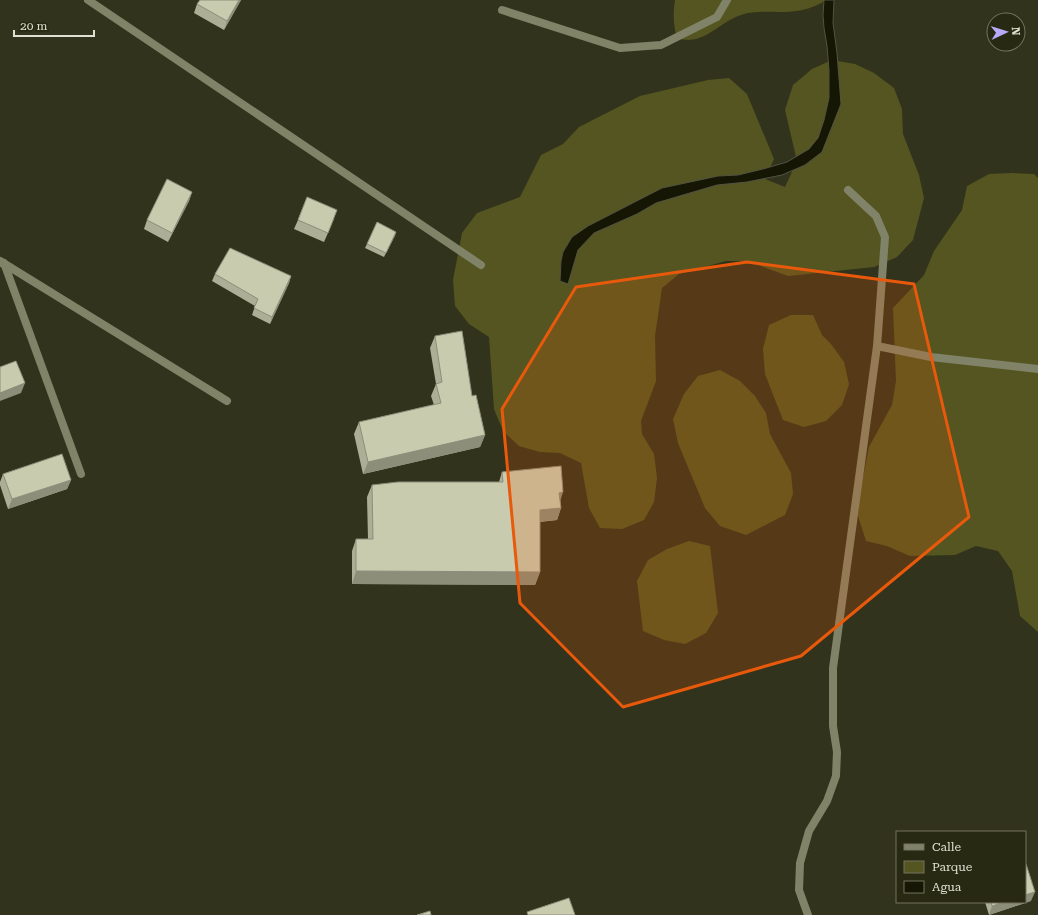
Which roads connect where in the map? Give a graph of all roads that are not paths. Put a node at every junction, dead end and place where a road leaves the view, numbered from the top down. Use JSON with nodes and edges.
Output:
{"nodes":[{"id":1,"x":88,"y":0,"type":"edge"},
{"id":2,"x":727,"y":0,"type":"edge"},
{"id":3,"x":502,"y":10,"type":"dead end"},
{"id":4,"x":848,"y":190,"type":"dead end"},
{"id":5,"x":1,"y":263,"type":"edge"},
{"id":6,"x":481,"y":265,"type":"dead end"},
{"id":7,"x":876,"y":346,"type":"junction"},
{"id":8,"x":1038,"y":369,"type":"edge"},
{"id":9,"x":227,"y":401,"type":"dead end"},
{"id":10,"x":81,"y":474,"type":"dead end"},
{"id":11,"x":808,"y":915,"type":"edge"}],
"edges":[{"from":1,"to":6,"type":"street"},
{"from":2,"to":3,"type":"street"},
{"from":4,"to":7,"type":"street"},
{"from":5,"to":9,"type":"street"},
{"from":5,"to":10,"type":"street"},
{"from":7,"to":8,"type":"street"},
{"from":7,"to":11,"type":"street"}]}
